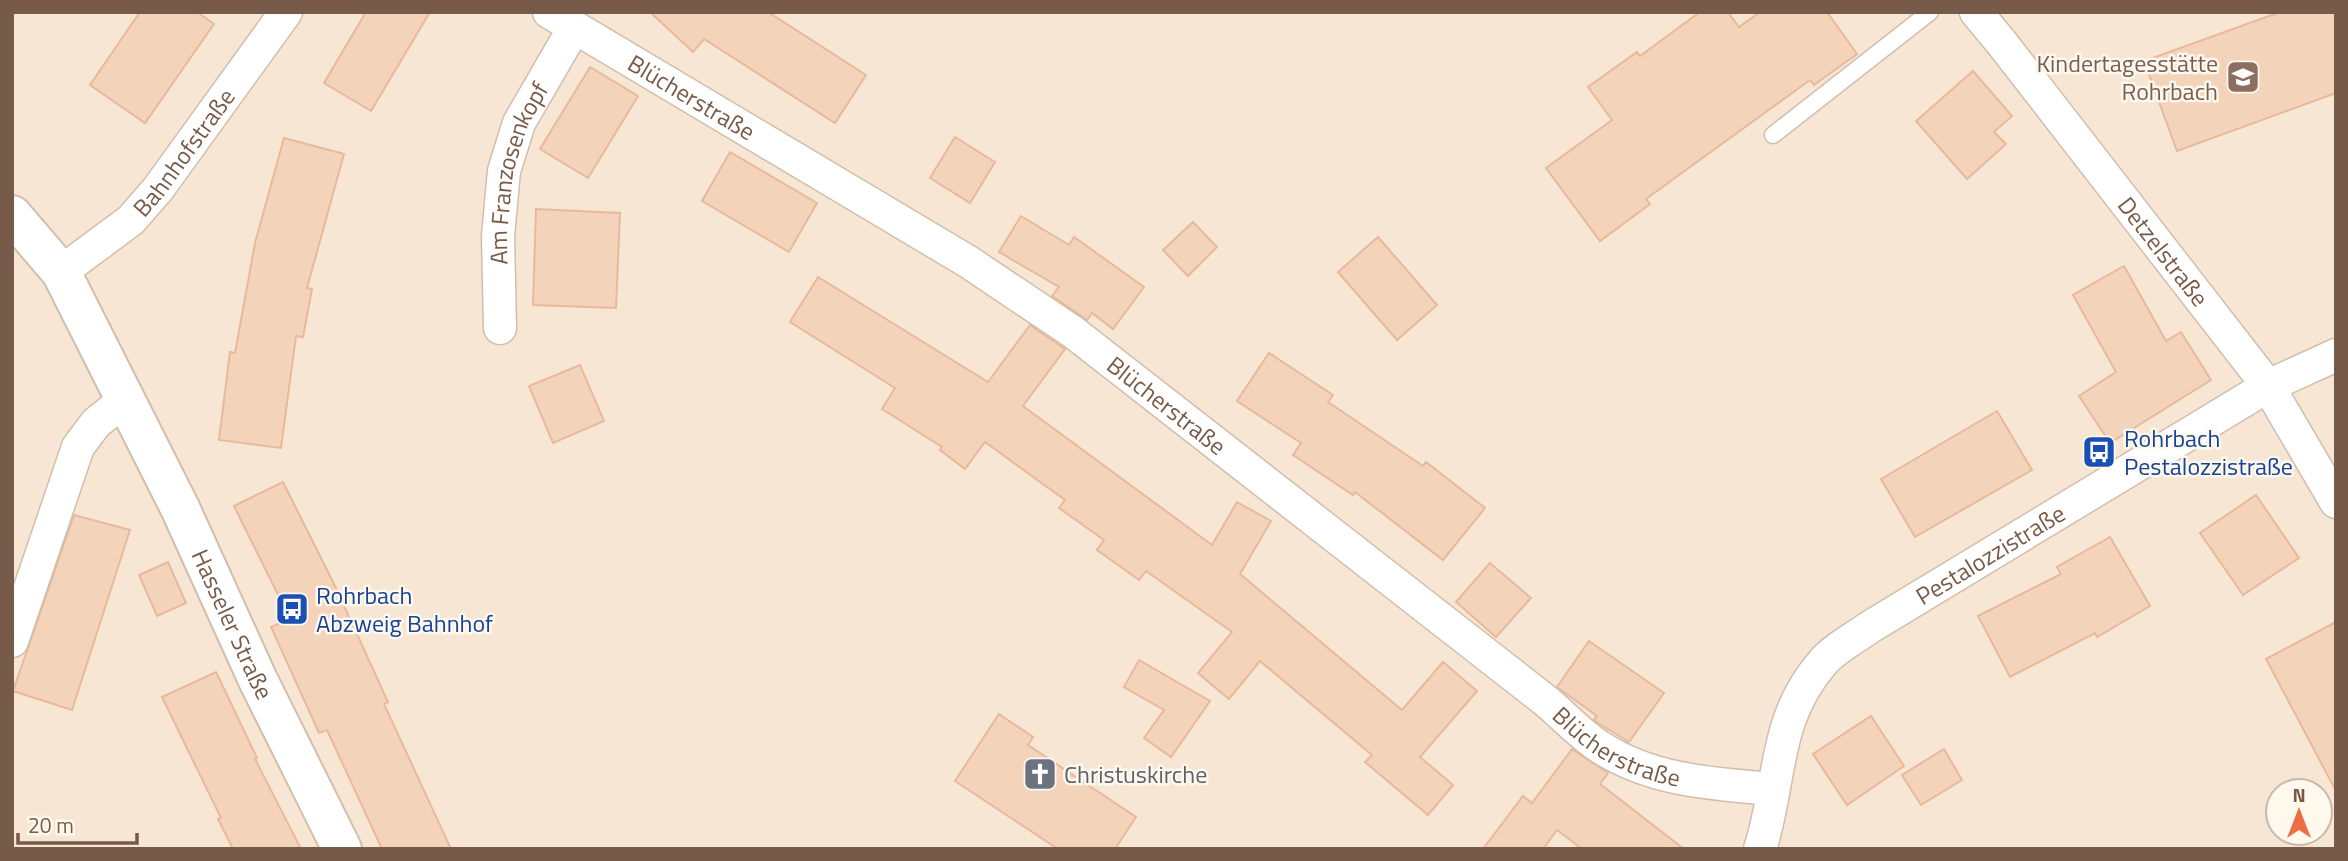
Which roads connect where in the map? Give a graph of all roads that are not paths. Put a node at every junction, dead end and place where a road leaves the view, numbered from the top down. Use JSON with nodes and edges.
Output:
{"nodes":[{"id":1,"x":286,"y":12,"type":"edge"},
{"id":2,"x":1930,"y":12,"type":"edge"},
{"id":3,"x":1976,"y":12,"type":"edge"},
{"id":4,"x":561,"y":20,"type":"edge"},
{"id":5,"x":1773,"y":135,"type":"dead end"},
{"id":6,"x":12,"y":215,"type":"edge"},
{"id":7,"x":61,"y":272,"type":"junction"},
{"id":8,"x":500,"y":328,"type":"dead end"},
{"id":9,"x":2336,"y":355,"type":"edge"},
{"id":10,"x":2268,"y":386,"type":"junction"},
{"id":11,"x":126,"y":400,"type":"junction"},
{"id":12,"x":2336,"y":502,"type":"edge"},
{"id":13,"x":12,"y":641,"type":"edge"},
{"id":14,"x":1773,"y":789,"type":"junction"},
{"id":15,"x":342,"y":849,"type":"edge"},
{"id":16,"x":1760,"y":849,"type":"edge"}],
"edges":[{"from":1,"to":7,"type":"street","name":"Bahnhofstraße"},
{"from":2,"to":5,"type":"lane"},
{"from":3,"to":10,"type":"street","name":"Detzelstraße"},
{"from":4,"to":8,"type":"street","name":"Am Franzosenkopf"},
{"from":4,"to":14,"type":"street","name":"Blücherstraße"},
{"from":6,"to":7,"type":"street","name":"Hasseler Straße"},
{"from":7,"to":11,"type":"street","name":"Hasseler Straße"},
{"from":9,"to":10,"type":"street","name":"Pestalozzistraße"},
{"from":10,"to":12,"type":"street","name":"Detzelstraße"},
{"from":10,"to":14,"type":"street","name":"Pestalozzistraße"},
{"from":11,"to":13,"type":"street"},
{"from":11,"to":15,"type":"street","name":"Hasseler Straße"},
{"from":14,"to":16,"type":"street","name":"Pestalozzistraße"}]}
